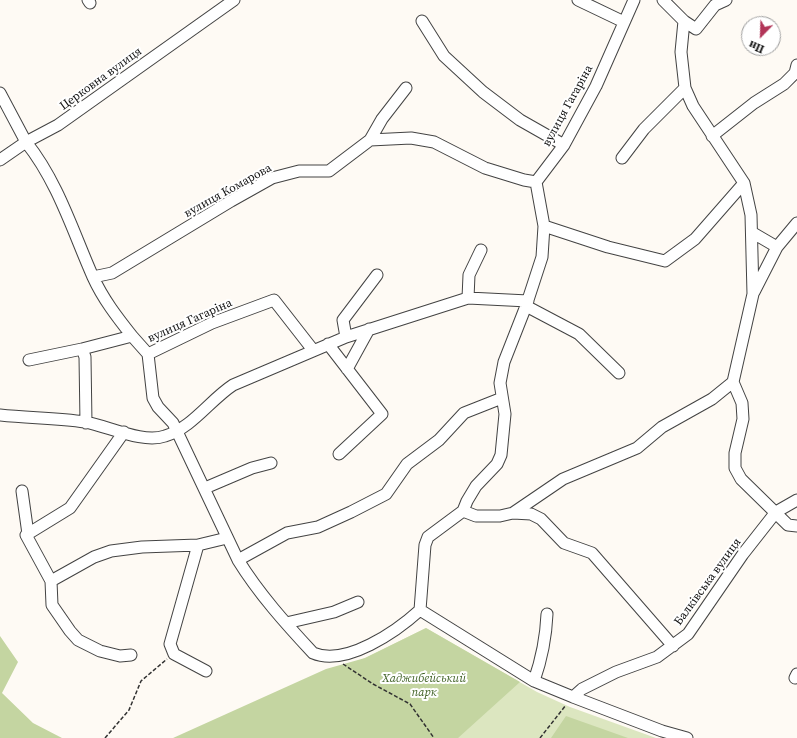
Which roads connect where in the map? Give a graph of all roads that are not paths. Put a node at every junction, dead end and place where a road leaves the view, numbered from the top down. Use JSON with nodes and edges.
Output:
{"nodes":[{"id":1,"x":234,"y":0,"type":"edge"},
{"id":2,"x":578,"y":0,"type":"edge"},
{"id":3,"x":634,"y":0,"type":"edge"},
{"id":4,"x":663,"y":0,"type":"edge"},
{"id":5,"x":726,"y":0,"type":"edge"},
{"id":6,"x":684,"y":21,"type":"junction"},
{"id":7,"x":422,"y":22,"type":"dead end"},
{"id":8,"x":624,"y":22,"type":"junction"},
{"id":9,"x":796,"y":71,"type":"edge"},
{"id":10,"x":406,"y":88,"type":"dead end"},
{"id":11,"x":685,"y":88,"type":"junction"},
{"id":12,"x":0,"y":93,"type":"edge"},
{"id":13,"x":712,"y":136,"type":"junction"},
{"id":14,"x":370,"y":140,"type":"junction"},
{"id":15,"x":26,"y":142,"type":"junction"},
{"id":16,"x":564,"y":145,"type":"junction"},
{"id":17,"x":622,"y":158,"type":"dead end"},
{"id":18,"x":0,"y":160,"type":"edge"},
{"id":19,"x":536,"y":182,"type":"junction"},
{"id":20,"x":744,"y":183,"type":"junction"},
{"id":21,"x":797,"y":223,"type":"edge"},
{"id":22,"x":544,"y":226,"type":"junction"},
{"id":23,"x":752,"y":233,"type":"junction"},
{"id":24,"x":777,"y":247,"type":"junction"},
{"id":25,"x":481,"y":250,"type":"dead end"},
{"id":26,"x":377,"y":276,"type":"dead end"},
{"id":27,"x":93,"y":277,"type":"junction"},
{"id":28,"x":753,"y":294,"type":"junction"},
{"id":29,"x":468,"y":298,"type":"junction"},
{"id":30,"x":527,"y":304,"type":"junction"},
{"id":31,"x":369,"y":329,"type":"junction"},
{"id":32,"x":132,"y":336,"type":"junction"},
{"id":33,"x":346,"y":337,"type":"junction"},
{"id":34,"x":328,"y":344,"type":"junction"},
{"id":35,"x":82,"y":350,"type":"junction"},
{"id":36,"x":313,"y":350,"type":"junction"},
{"id":37,"x":148,"y":354,"type":"junction"},
{"id":38,"x":29,"y":360,"type":"dead end"},
{"id":39,"x":347,"y":369,"type":"junction"},
{"id":40,"x":620,"y":373,"type":"dead end"},
{"id":41,"x":733,"y":382,"type":"junction"},
{"id":42,"x":502,"y":398,"type":"junction"},
{"id":43,"x":0,"y":415,"type":"edge"},
{"id":44,"x":86,"y":423,"type":"junction"},
{"id":45,"x":176,"y":430,"type":"junction"},
{"id":46,"x":124,"y":432,"type":"junction"},
{"id":47,"x":339,"y":454,"type":"dead end"},
{"id":48,"x":270,"y":463,"type":"dead end"},
{"id":49,"x":205,"y":488,"type":"junction"},
{"id":50,"x":22,"y":491,"type":"dead end"},
{"id":51,"x":797,"y":500,"type":"edge"},
{"id":52,"x":464,"y":511,"type":"junction"},
{"id":53,"x":776,"y":512,"type":"junction"},
{"id":54,"x":513,"y":513,"type":"junction"},
{"id":55,"x":797,"y":526,"type":"edge"},
{"id":56,"x":28,"y":534,"type":"junction"},
{"id":57,"x":227,"y":538,"type":"junction"},
{"id":58,"x":198,"y":545,"type":"junction"},
{"id":59,"x":238,"y":560,"type":"junction"},
{"id":60,"x":51,"y":581,"type":"junction"},
{"id":61,"x":358,"y":602,"type":"dead end"},
{"id":62,"x":420,"y":610,"type":"junction"},
{"id":63,"x":547,"y":614,"type":"dead end"},
{"id":64,"x":286,"y":623,"type":"junction"},
{"id":65,"x":673,"y":646,"type":"junction"},
{"id":66,"x":131,"y":655,"type":"dead end"},
{"id":67,"x":206,"y":670,"type":"dead end"},
{"id":68,"x":534,"y":680,"type":"junction"},
{"id":69,"x":572,"y":697,"type":"junction"},
{"id":70,"x":687,"y":738,"type":"edge"}],
"edges":[{"from":1,"to":15,"type":"street","name":"Церковна вулиця"},
{"from":2,"to":8,"type":"street"},
{"from":3,"to":8,"type":"street","name":"вулиця Гагаріна"},
{"from":4,"to":6,"type":"street"},
{"from":5,"to":6,"type":"street"},
{"from":6,"to":11,"type":"street"},
{"from":7,"to":16,"type":"street"},
{"from":8,"to":16,"type":"street","name":"вулиця Гагаріна"},
{"from":9,"to":13,"type":"street"},
{"from":10,"to":14,"type":"street"},
{"from":11,"to":13,"type":"street"},
{"from":11,"to":17,"type":"street"},
{"from":12,"to":15,"type":"street"},
{"from":13,"to":20,"type":"street"},
{"from":14,"to":19,"type":"street"},
{"from":14,"to":27,"type":"street","name":"вулиця Комарова"},
{"from":15,"to":18,"type":"street"},
{"from":15,"to":27,"type":"street"},
{"from":16,"to":19,"type":"street","name":"вулиця Гагаріна"},
{"from":19,"to":22,"type":"street"},
{"from":20,"to":22,"type":"street"},
{"from":20,"to":23,"type":"street"},
{"from":21,"to":24,"type":"street"},
{"from":22,"to":30,"type":"street"},
{"from":23,"to":24,"type":"street"},
{"from":23,"to":28,"type":"street"},
{"from":24,"to":28,"type":"street"},
{"from":25,"to":29,"type":"street"},
{"from":26,"to":33,"type":"street"},
{"from":27,"to":32,"type":"street"},
{"from":28,"to":41,"type":"street"},
{"from":29,"to":30,"type":"street"},
{"from":29,"to":31,"type":"street"},
{"from":30,"to":40,"type":"street"},
{"from":30,"to":42,"type":"street"},
{"from":31,"to":33,"type":"street"},
{"from":31,"to":39,"type":"street"},
{"from":32,"to":35,"type":"street","name":"вулиця Гагаріна"},
{"from":32,"to":37,"type":"street","name":"вулиця Гагаріна"},
{"from":33,"to":34,"type":"street"},
{"from":34,"to":36,"type":"street"},
{"from":34,"to":39,"type":"street"},
{"from":35,"to":38,"type":"street","name":"вулиця Гагаріна"},
{"from":35,"to":44,"type":"street"},
{"from":36,"to":37,"type":"street","name":"вулиця Гагаріна"},
{"from":36,"to":45,"type":"street"},
{"from":37,"to":45,"type":"street","name":"вулиця Гагаріна"},
{"from":39,"to":47,"type":"street"},
{"from":41,"to":53,"type":"street"},
{"from":41,"to":54,"type":"street"},
{"from":42,"to":52,"type":"street"},
{"from":42,"to":59,"type":"street"},
{"from":43,"to":44,"type":"street"},
{"from":44,"to":46,"type":"street"},
{"from":45,"to":46,"type":"street"},
{"from":45,"to":49,"type":"street","name":"вулиця Гагаріна"},
{"from":46,"to":56,"type":"street"},
{"from":48,"to":49,"type":"street"},
{"from":49,"to":57,"type":"street","name":"вулиця Гагаріна"},
{"from":50,"to":56,"type":"street"},
{"from":51,"to":53,"type":"street","name":"Балківська вулиця"},
{"from":52,"to":54,"type":"street"},
{"from":52,"to":62,"type":"street"},
{"from":53,"to":55,"type":"street"},
{"from":53,"to":65,"type":"street","name":"Балківська вулиця"},
{"from":54,"to":65,"type":"street"},
{"from":56,"to":60,"type":"street"},
{"from":57,"to":58,"type":"street"},
{"from":57,"to":59,"type":"street","name":"вулиця Гагаріна"},
{"from":58,"to":60,"type":"street"},
{"from":58,"to":67,"type":"street"},
{"from":59,"to":64,"type":"street","name":"вулиця Гагаріна"},
{"from":60,"to":66,"type":"street"},
{"from":61,"to":64,"type":"street"},
{"from":62,"to":64,"type":"street","name":"вулиця Гагаріна"},
{"from":62,"to":68,"type":"street"},
{"from":63,"to":68,"type":"street"},
{"from":65,"to":69,"type":"street","name":"Балківська вулиця"},
{"from":68,"to":69,"type":"street"},
{"from":69,"to":70,"type":"street"}]}
